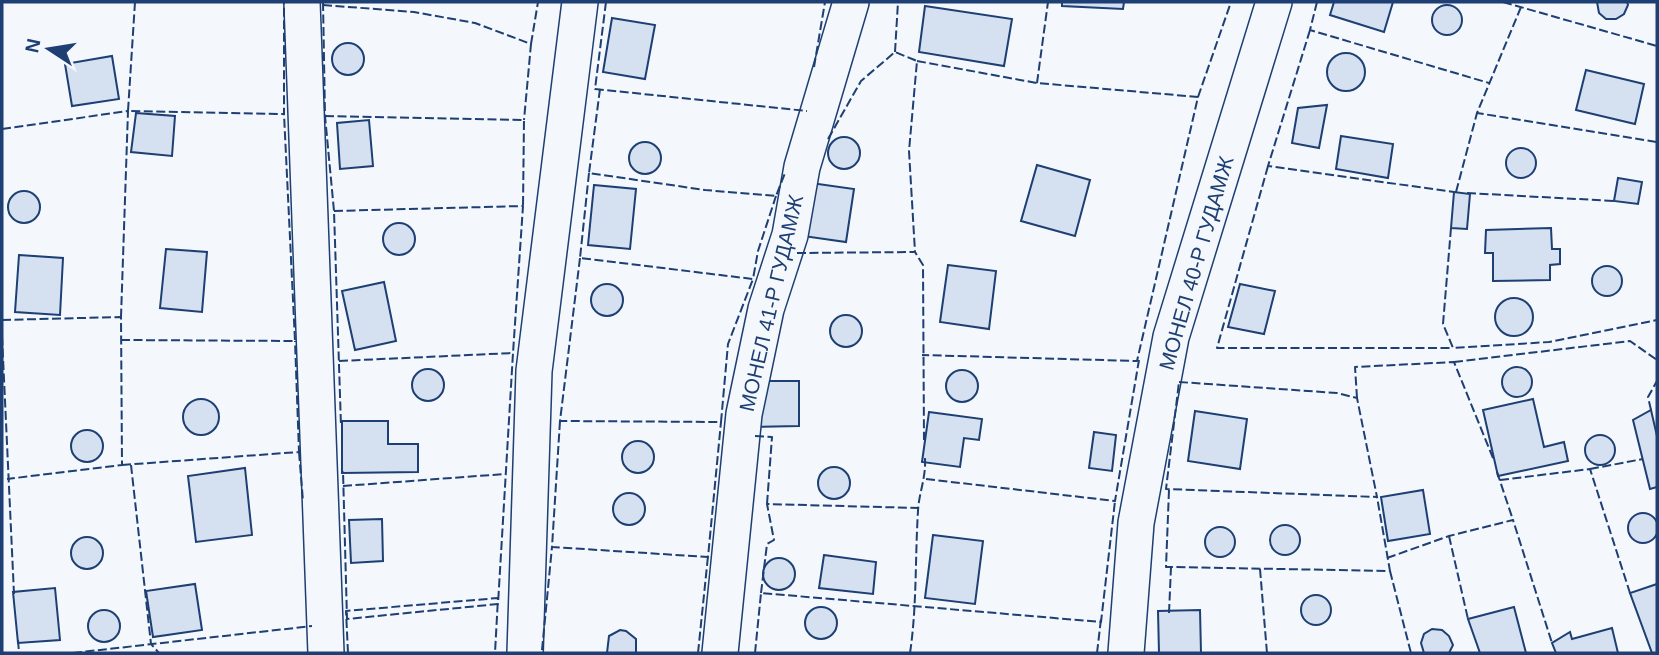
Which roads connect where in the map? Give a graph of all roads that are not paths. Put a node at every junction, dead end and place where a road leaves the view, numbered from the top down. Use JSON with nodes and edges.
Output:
{"nodes":[{"id":1,"x":302,"y":2,"type":"edge"},
{"id":2,"x":580,"y":2,"type":"edge"},
{"id":3,"x":851,"y":2,"type":"edge"},
{"id":4,"x":1274,"y":2,"type":"edge"},
{"id":5,"x":326,"y":653,"type":"edge"},
{"id":6,"x":525,"y":653,"type":"edge"},
{"id":7,"x":720,"y":653,"type":"edge"},
{"id":8,"x":1126,"y":653,"type":"edge"}],
"edges":[{"from":1,"to":5,"type":"street"},
{"from":2,"to":6,"type":"street"},
{"from":3,"to":7,"type":"street","name":"МОНЕЛ 41-Р ГУДАМЖ"},
{"from":4,"to":8,"type":"street","name":"МОНЕЛ 40-Р ГУДАМЖ"}]}
